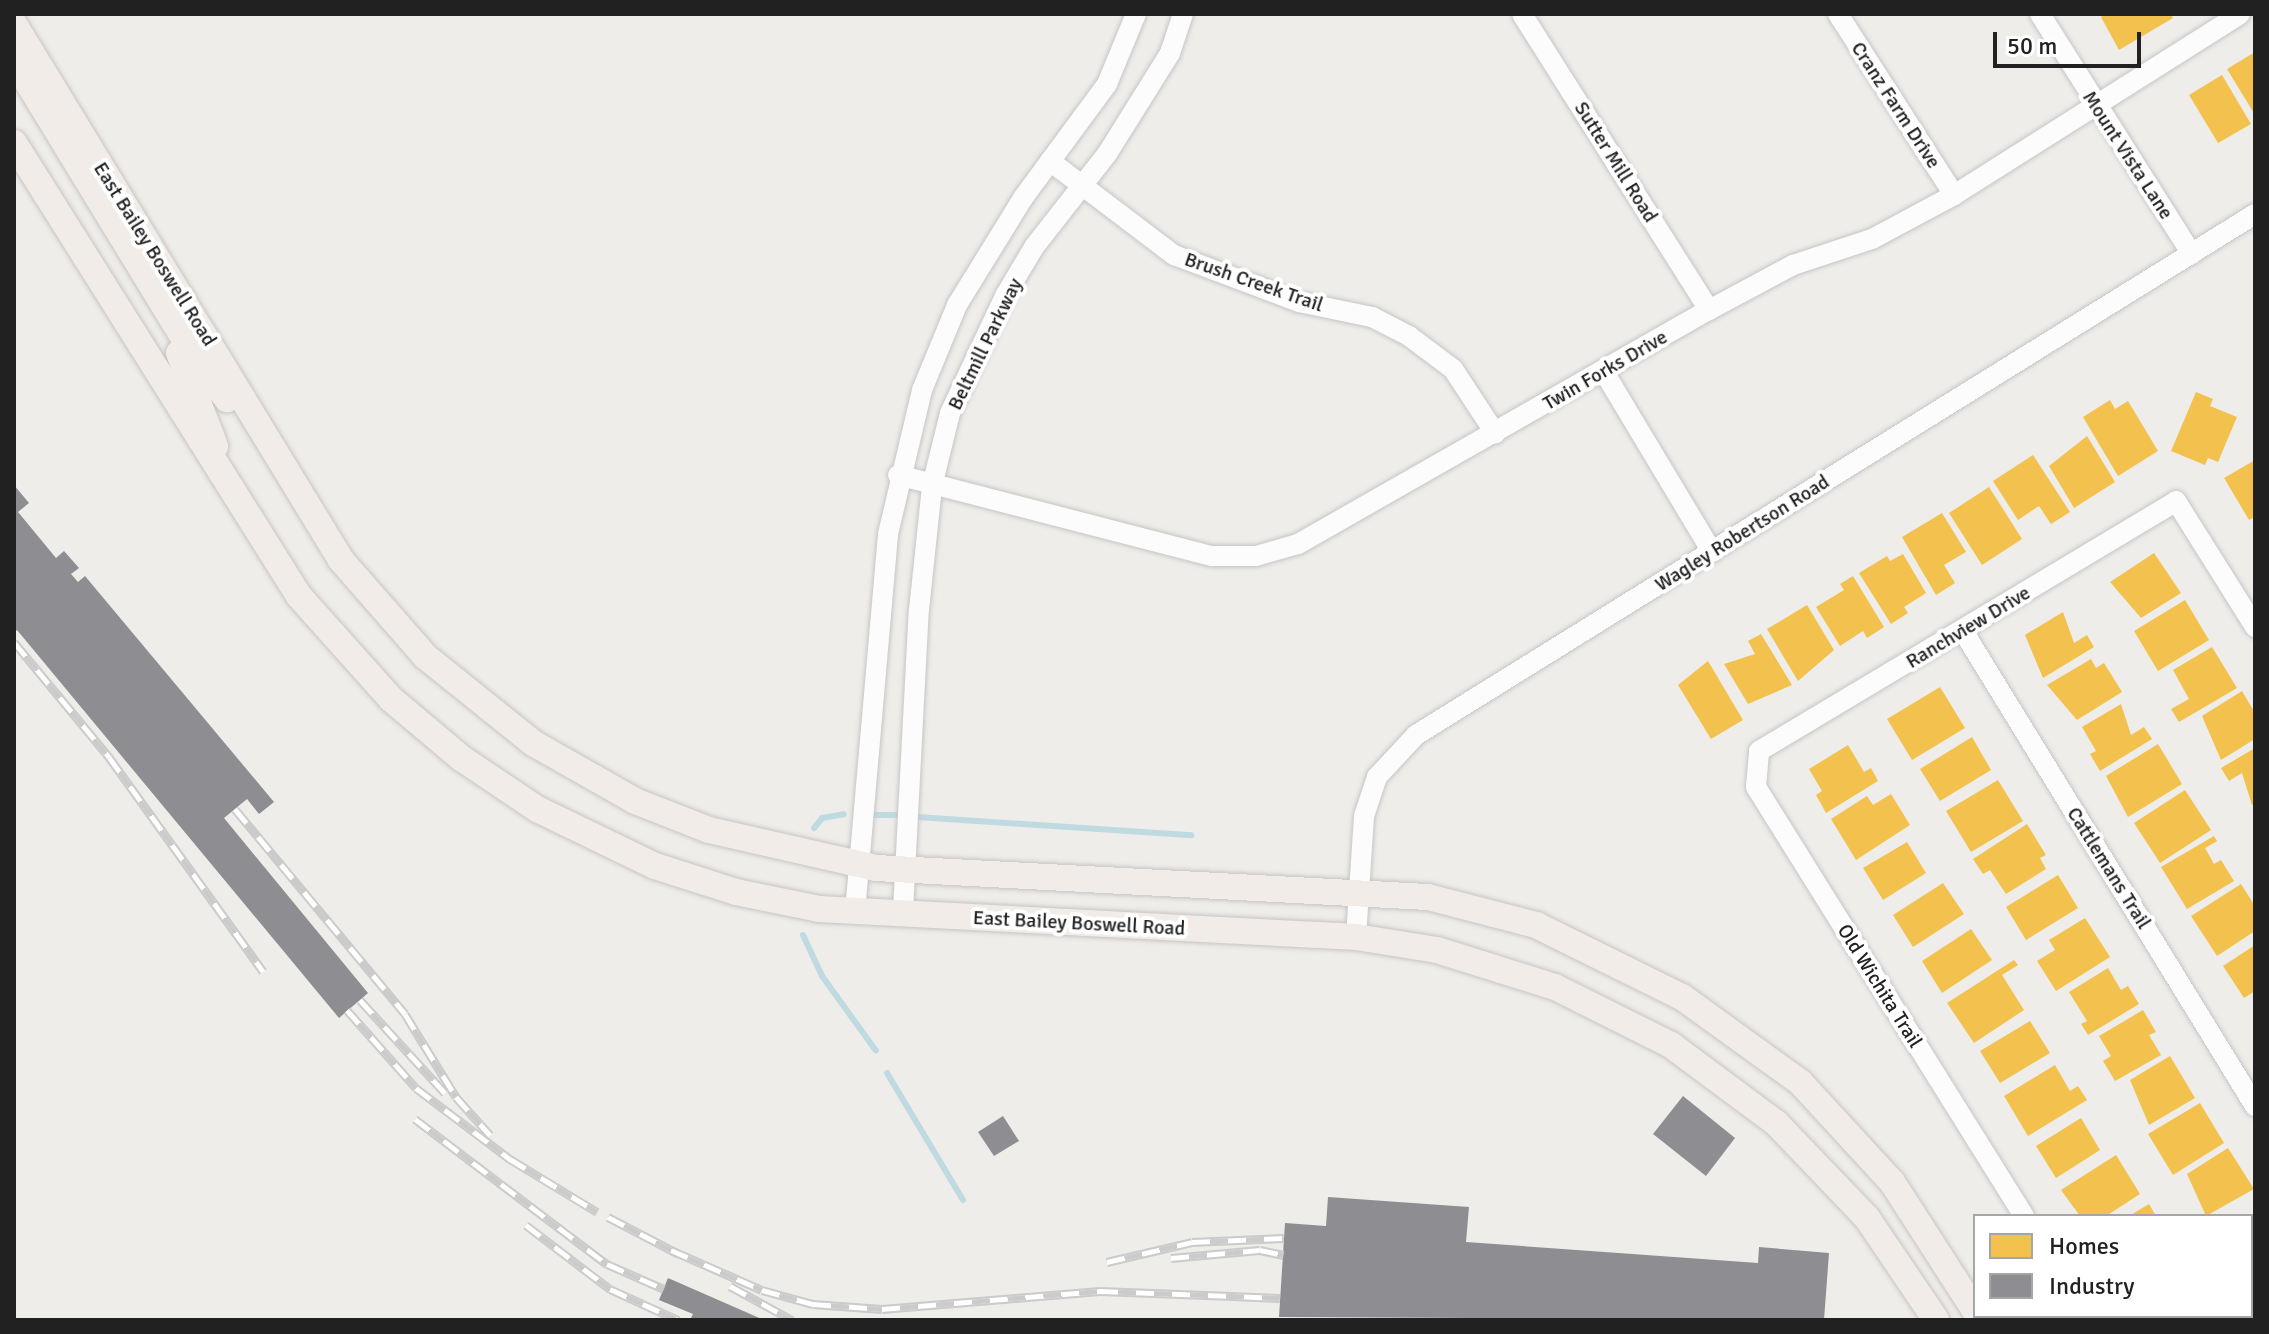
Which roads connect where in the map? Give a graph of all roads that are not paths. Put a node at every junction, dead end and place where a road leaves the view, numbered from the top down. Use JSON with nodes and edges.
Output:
{"nodes":[{"id":1,"x":1136,"y":14,"type":"edge"},
{"id":2,"x":1183,"y":14,"type":"edge"},
{"id":3,"x":1522,"y":14,"type":"edge"},
{"id":4,"x":1838,"y":14,"type":"edge"},
{"id":5,"x":2040,"y":14,"type":"edge"},
{"id":6,"x":2240,"y":14,"type":"edge"},
{"id":7,"x":14,"y":24,"type":"edge"},
{"id":8,"x":14,"y":60,"type":"edge"},
{"id":9,"x":14,"y":83,"type":"edge"},
{"id":10,"x":2096,"y":106,"type":"junction"},
{"id":11,"x":14,"y":143,"type":"edge"},
{"id":12,"x":1050,"y":161,"type":"junction"},
{"id":13,"x":1082,"y":186,"type":"junction"},
{"id":14,"x":89,"y":195,"type":"junction"},
{"id":15,"x":1954,"y":195,"type":"junction"},
{"id":16,"x":2255,"y":214,"type":"edge"},
{"id":17,"x":2192,"y":254,"type":"junction"},
{"id":18,"x":1709,"y":310,"type":"junction"},
{"id":19,"x":1604,"y":372,"type":"junction"},
{"id":20,"x":1495,"y":433,"type":"junction"},
{"id":21,"x":898,"y":475,"type":"junction"},
{"id":22,"x":294,"y":486,"type":"junction"},
{"id":23,"x":932,"y":486,"type":"junction"},
{"id":24,"x":235,"y":499,"type":"junction"},
{"id":25,"x":1712,"y":552,"type":"junction"},
{"id":26,"x":2255,"y":627,"type":"edge"},
{"id":27,"x":1963,"y":631,"type":"junction"},
{"id":28,"x":1759,"y":751,"type":"joint"},
{"id":29,"x":856,"y":864,"type":"junction"},
{"id":30,"x":904,"y":870,"type":"junction"},
{"id":31,"x":1360,"y":893,"type":"junction"},
{"id":32,"x":903,"y":911,"type":"junction"},
{"id":33,"x":855,"y":912,"type":"junction"},
{"id":34,"x":1356,"y":937,"type":"junction"},
{"id":35,"x":2255,"y":1106,"type":"edge"},
{"id":36,"x":2023,"y":1214,"type":"edge"},
{"id":37,"x":1973,"y":1308,"type":"edge"},
{"id":38,"x":1936,"y":1320,"type":"edge"}],
"edges":[{"from":1,"to":12,"type":"street","name":"Beltmill Parkway"},
{"from":2,"to":13,"type":"street","name":"Beltmill Parkway"},
{"from":3,"to":18,"type":"street","name":"Sutter Mill Road"},
{"from":4,"to":15,"type":"street","name":"Cranz Farm Drive"},
{"from":5,"to":10,"type":"street","name":"Mount Vista Lane"},
{"from":6,"to":10,"type":"street","name":"Twin Forks Drive"},
{"from":7,"to":22,"type":"main road","name":"East Bailey Boswell Road"},
{"from":8,"to":14,"type":"main road","name":"East Bailey Boswell Road"},
{"from":9,"to":14,"type":"main road","name":"East Bailey Boswell Road"},
{"from":10,"to":15,"type":"street","name":"Twin Forks Drive"},
{"from":10,"to":17,"type":"street","name":"Mount Vista Lane"},
{"from":11,"to":24,"type":"main road","name":"East Bailey Boswell Road"},
{"from":12,"to":13,"type":"street","name":"Brush Creek Trail"},
{"from":12,"to":21,"type":"street","name":"Beltmill Parkway"},
{"from":13,"to":20,"type":"street","name":"Brush Creek Trail"},
{"from":13,"to":23,"type":"street","name":"Beltmill Parkway"},
{"from":14,"to":22,"type":"main road","name":"East Bailey Boswell Road"},
{"from":14,"to":24,"type":"main road","name":"East Bailey Boswell Road"},
{"from":15,"to":18,"type":"street","name":"Twin Forks Drive"},
{"from":16,"to":17,"type":"street","name":"Wagley Robertson Road"},
{"from":17,"to":25,"type":"street","name":"Wagley Robertson Road"},
{"from":18,"to":19,"type":"street","name":"Twin Forks Drive"},
{"from":19,"to":20,"type":"street","name":"Twin Forks Drive"},
{"from":19,"to":25,"type":"street"},
{"from":20,"to":23,"type":"street","name":"Twin Forks Drive"},
{"from":21,"to":23,"type":"street","name":"Twin Forks Drive"},
{"from":21,"to":29,"type":"street","name":"Beltmill Parkway"},
{"from":22,"to":29,"type":"main road","name":"East Bailey Boswell Road"},
{"from":23,"to":30,"type":"street","name":"Beltmill Parkway"},
{"from":24,"to":33,"type":"main road","name":"East Bailey Boswell Road"},
{"from":25,"to":31,"type":"street","name":"Wagley Robertson Road"},
{"from":26,"to":27,"type":"street","name":"Ranchview Drive"},
{"from":27,"to":28,"type":"street","name":"Ranchview Drive"},
{"from":27,"to":35,"type":"street","name":"Cattlemans Trail"},
{"from":28,"to":36,"type":"street","name":"Old Wichita Trail"},
{"from":29,"to":30,"type":"main road","name":"East Bailey Boswell Road"},
{"from":29,"to":33,"type":"street","name":"Beltmill Parkway"},
{"from":30,"to":31,"type":"main road","name":"East Bailey Boswell Road"},
{"from":30,"to":32,"type":"street","name":"Beltmill Parkway"},
{"from":31,"to":34,"type":"street","name":"Wagley Robertson Road"},
{"from":31,"to":37,"type":"main road","name":"East Bailey Boswell Road"},
{"from":32,"to":33,"type":"main road","name":"East Bailey Boswell Road"},
{"from":32,"to":34,"type":"main road","name":"East Bailey Boswell Road"},
{"from":34,"to":38,"type":"main road","name":"East Bailey Boswell Road"}]}
